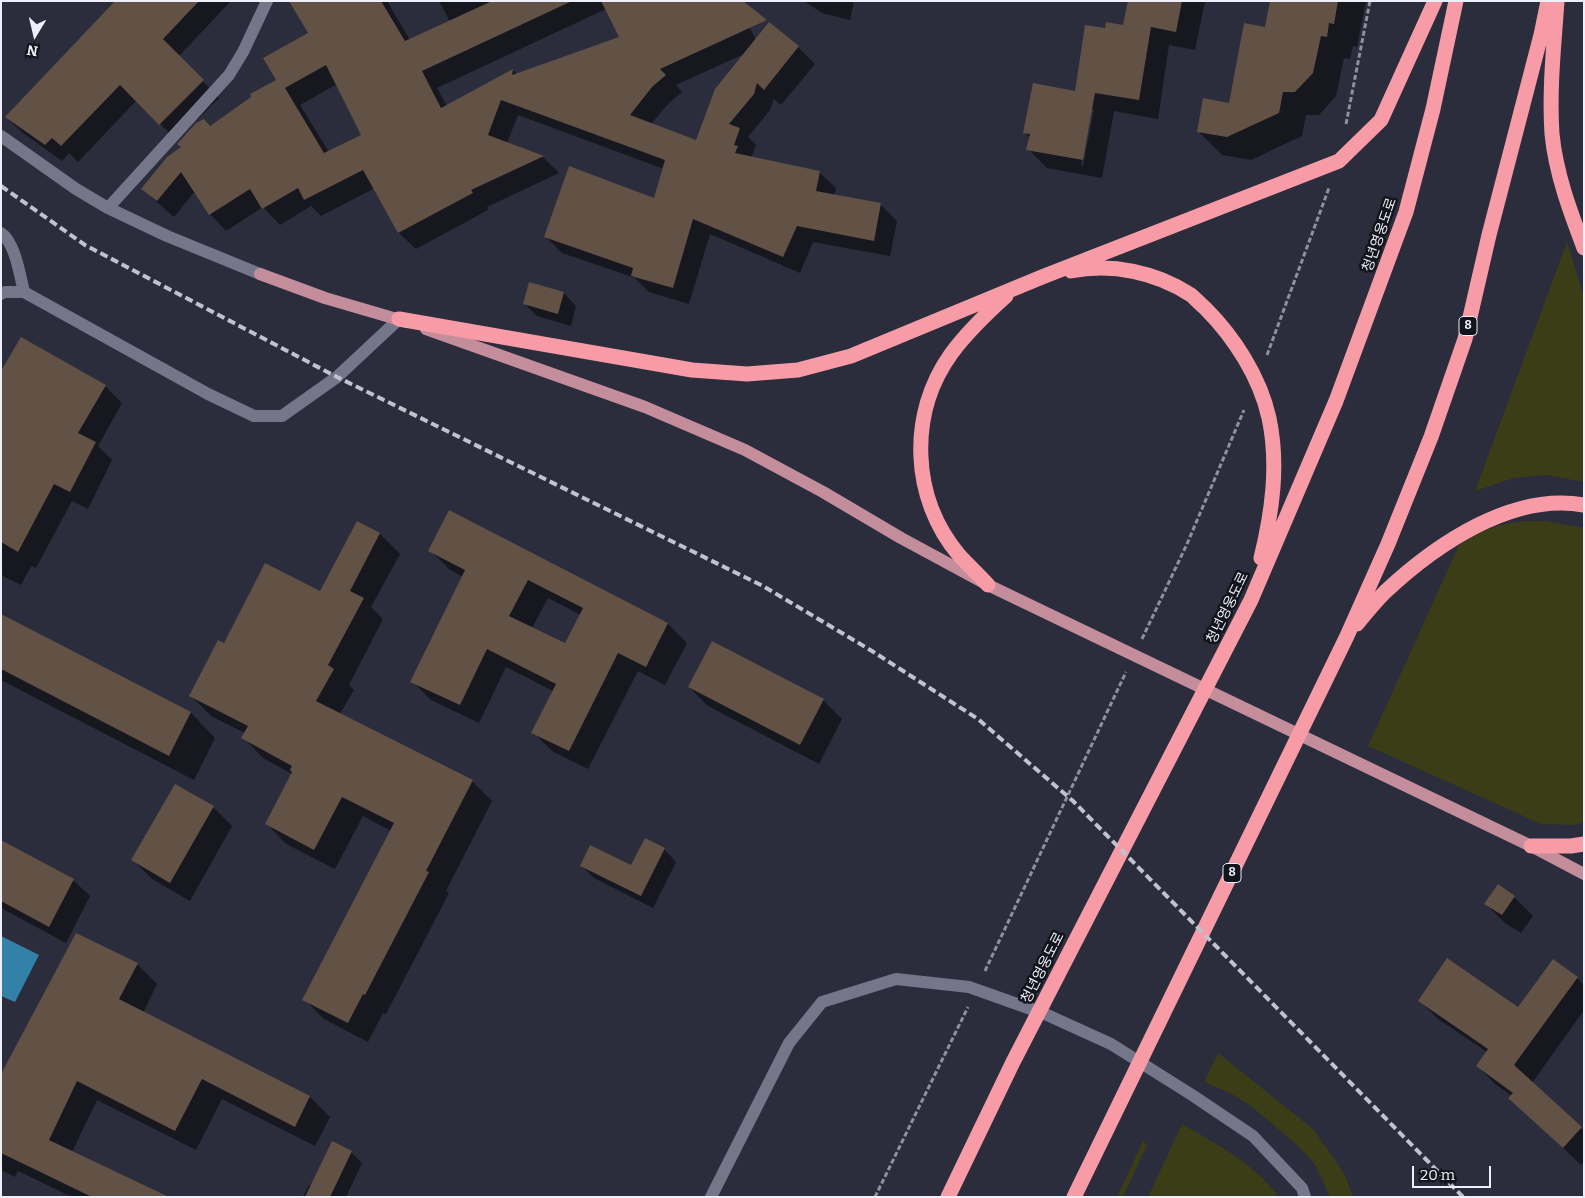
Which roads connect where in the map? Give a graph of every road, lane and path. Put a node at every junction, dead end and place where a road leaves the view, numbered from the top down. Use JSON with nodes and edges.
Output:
{"nodes":[{"id":1,"x":267,"y":1,"type":"edge"},
{"id":2,"x":1370,"y":1,"type":"edge"},
{"id":3,"x":1434,"y":1,"type":"edge"},
{"id":4,"x":1456,"y":1,"type":"edge"},
{"id":5,"x":1548,"y":1,"type":"edge"},
{"id":6,"x":1556,"y":1,"type":"edge"},
{"id":7,"x":1,"y":136,"type":"edge"},
{"id":8,"x":1339,"y":161,"type":"junction"},
{"id":9,"x":108,"y":208,"type":"junction"},
{"id":10,"x":1,"y":232,"type":"edge"},
{"id":11,"x":1584,"y":248,"type":"edge"},
{"id":12,"x":260,"y":274,"type":"joint"},
{"id":13,"x":1042,"y":276,"type":"junction"},
{"id":14,"x":24,"y":292,"type":"junction"},
{"id":15,"x":1,"y":294,"type":"edge"},
{"id":16,"x":399,"y":319,"type":"junction"},
{"id":17,"x":1256,"y":383,"type":"junction"},
{"id":18,"x":1584,"y":504,"type":"edge"},
{"id":19,"x":988,"y":585,"type":"junction"},
{"id":20,"x":1251,"y":600,"type":"junction"},
{"id":21,"x":1347,"y":636,"type":"junction"},
{"id":22,"x":1140,"y":643,"type":"dead end"},
{"id":23,"x":1128,"y":670,"type":"dead end"},
{"id":24,"x":1584,"y":844,"type":"edge"},
{"id":25,"x":1532,"y":846,"type":"junction"},
{"id":26,"x":1584,"y":874,"type":"edge"},
{"id":27,"x":984,"y":974,"type":"dead end"},
{"id":28,"x":971,"y":1000,"type":"dead end"},
{"id":29,"x":711,"y":1197,"type":"edge"},
{"id":30,"x":875,"y":1197,"type":"edge"},
{"id":31,"x":948,"y":1197,"type":"edge"},
{"id":32,"x":1074,"y":1197,"type":"edge"},
{"id":33,"x":1305,"y":1197,"type":"edge"}],
"edges":[{"from":1,"to":9,"type":"street"},
{"from":2,"to":8,"type":"path"},
{"from":3,"to":8,"type":"highway"},
{"from":4,"to":20,"type":"highway","name":"청년영웅도로"},
{"from":5,"to":21,"type":"highway","number":"8"},
{"from":6,"to":11,"type":"highway"},
{"from":7,"to":9,"type":"street"},
{"from":8,"to":13,"type":"highway"},
{"from":8,"to":17,"type":"path"},
{"from":9,"to":12,"type":"street"},
{"from":10,"to":14,"type":"street"},
{"from":12,"to":16,"type":"main road"},
{"from":13,"to":16,"type":"highway"},
{"from":13,"to":17,"type":"highway"},
{"from":13,"to":19,"type":"highway"},
{"from":14,"to":15,"type":"street"},
{"from":14,"to":16,"type":"street"},
{"from":16,"to":19,"type":"main road"},
{"from":17,"to":20,"type":"highway"},
{"from":17,"to":22,"type":"path"},
{"from":18,"to":21,"type":"highway"},
{"from":19,"to":25,"type":"main road"},
{"from":20,"to":31,"type":"highway","name":"청년영웅도로"},
{"from":21,"to":32,"type":"highway","number":"8"},
{"from":23,"to":27,"type":"path"},
{"from":24,"to":25,"type":"highway"},
{"from":25,"to":26,"type":"main road"},
{"from":28,"to":30,"type":"path"},
{"from":29,"to":33,"type":"street"}]}
